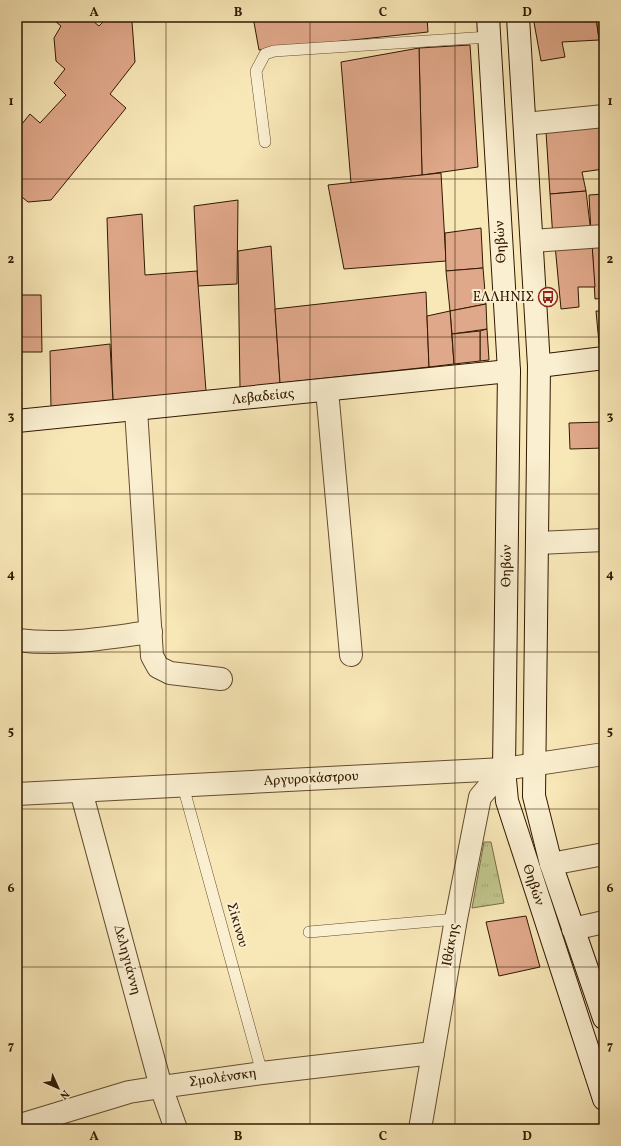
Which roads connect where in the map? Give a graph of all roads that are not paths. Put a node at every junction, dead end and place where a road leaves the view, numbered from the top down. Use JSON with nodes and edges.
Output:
{"nodes":[{"id":1,"x":518,"y":17,"type":"edge"},
{"id":2,"x":488,"y":27,"type":"edge"},
{"id":3,"x":604,"y":116,"type":"edge"},
{"id":4,"x":525,"y":124,"type":"junction"},
{"id":5,"x":265,"y":142,"type":"dead end"},
{"id":6,"x":604,"y":236,"type":"edge"},
{"id":7,"x":532,"y":240,"type":"junction"},
{"id":8,"x":604,"y":358,"type":"edge"},
{"id":9,"x":539,"y":366,"type":"junction"},
{"id":10,"x":509,"y":371,"type":"junction"},
{"id":11,"x":327,"y":390,"type":"junction"},
{"id":12,"x":136,"y":410,"type":"junction"},
{"id":13,"x":17,"y":421,"type":"edge"},
{"id":14,"x":604,"y":540,"type":"edge"},
{"id":15,"x":538,"y":543,"type":"junction"},
{"id":16,"x":151,"y":632,"type":"junction"},
{"id":17,"x":17,"y":640,"type":"edge"},
{"id":18,"x":351,"y":655,"type":"dead end"},
{"id":19,"x":221,"y":679,"type":"dead end"},
{"id":20,"x":604,"y":754,"type":"edge"},
{"id":21,"x":533,"y":765,"type":"junction"},
{"id":22,"x":504,"y":769,"type":"junction"},
{"id":23,"x":182,"y":786,"type":"junction"},
{"id":24,"x":81,"y":791,"type":"junction"},
{"id":25,"x":17,"y":794,"type":"edge"},
{"id":26,"x":604,"y":854,"type":"edge"},
{"id":27,"x":551,"y":864,"type":"junction"},
{"id":28,"x":456,"y":920,"type":"junction"},
{"id":29,"x":604,"y":922,"type":"edge"},
{"id":30,"x":573,"y":929,"type":"junction"},
{"id":31,"x":309,"y":932,"type":"dead end"},
{"id":32,"x":604,"y":1018,"type":"edge"},
{"id":33,"x":433,"y":1053,"type":"junction"},
{"id":34,"x":262,"y":1073,"type":"junction"},
{"id":35,"x":161,"y":1087,"type":"junction"},
{"id":36,"x":604,"y":1099,"type":"edge"},
{"id":37,"x":18,"y":1122,"type":"edge"},
{"id":38,"x":176,"y":1129,"type":"edge"},
{"id":39,"x":420,"y":1129,"type":"edge"}],
"edges":[{"from":1,"to":4,"type":"street","name":"Θηβών"},
{"from":2,"to":5,"type":"lane"},
{"from":2,"to":10,"type":"street","name":"Θηβών"},
{"from":3,"to":4,"type":"street"},
{"from":4,"to":7,"type":"street","name":"Θηβών"},
{"from":6,"to":7,"type":"street"},
{"from":7,"to":9,"type":"street","name":"Θηβών"},
{"from":8,"to":9,"type":"street"},
{"from":9,"to":15,"type":"street","name":"Θηβών"},
{"from":10,"to":11,"type":"street","name":"Λεβαδείας"},
{"from":10,"to":22,"type":"street","name":"Θηβών"},
{"from":11,"to":12,"type":"street","name":"Λεβαδείας"},
{"from":11,"to":18,"type":"street"},
{"from":12,"to":13,"type":"street","name":"Λεβαδείας"},
{"from":12,"to":16,"type":"street"},
{"from":14,"to":15,"type":"street"},
{"from":15,"to":21,"type":"street","name":"Θηβών"},
{"from":16,"to":17,"type":"street"},
{"from":16,"to":19,"type":"street"},
{"from":20,"to":21,"type":"street","name":"Αργυροκάστρου"},
{"from":21,"to":22,"type":"street","name":"Αργυροκάστρου"},
{"from":21,"to":27,"type":"street","name":"Θηβών"},
{"from":22,"to":23,"type":"street","name":"Αργυροκάστρου"},
{"from":22,"to":28,"type":"street","name":"Ιθάκης"},
{"from":22,"to":36,"type":"street","name":"Θηβών"},
{"from":23,"to":24,"type":"street","name":"Αργυροκάστρου"},
{"from":23,"to":34,"type":"lane","name":"Σίκινου"},
{"from":24,"to":25,"type":"street","name":"Αργυροκάστρου"},
{"from":24,"to":35,"type":"street","name":"Δεληγιάννη"},
{"from":26,"to":27,"type":"street"},
{"from":27,"to":30,"type":"street","name":"Θηβών"},
{"from":28,"to":31,"type":"lane"},
{"from":28,"to":33,"type":"street","name":"Ιθάκης"},
{"from":29,"to":30,"type":"street"},
{"from":30,"to":32,"type":"street","name":"Θηβών"},
{"from":33,"to":34,"type":"street","name":"Σμολένσκη"},
{"from":33,"to":39,"type":"street","name":"Ιθάκης"},
{"from":34,"to":35,"type":"street","name":"Σμολένσκη"},
{"from":35,"to":37,"type":"street","name":"Σμολένσκη"},
{"from":35,"to":38,"type":"street","name":"Δεληγιάννη"}]}
